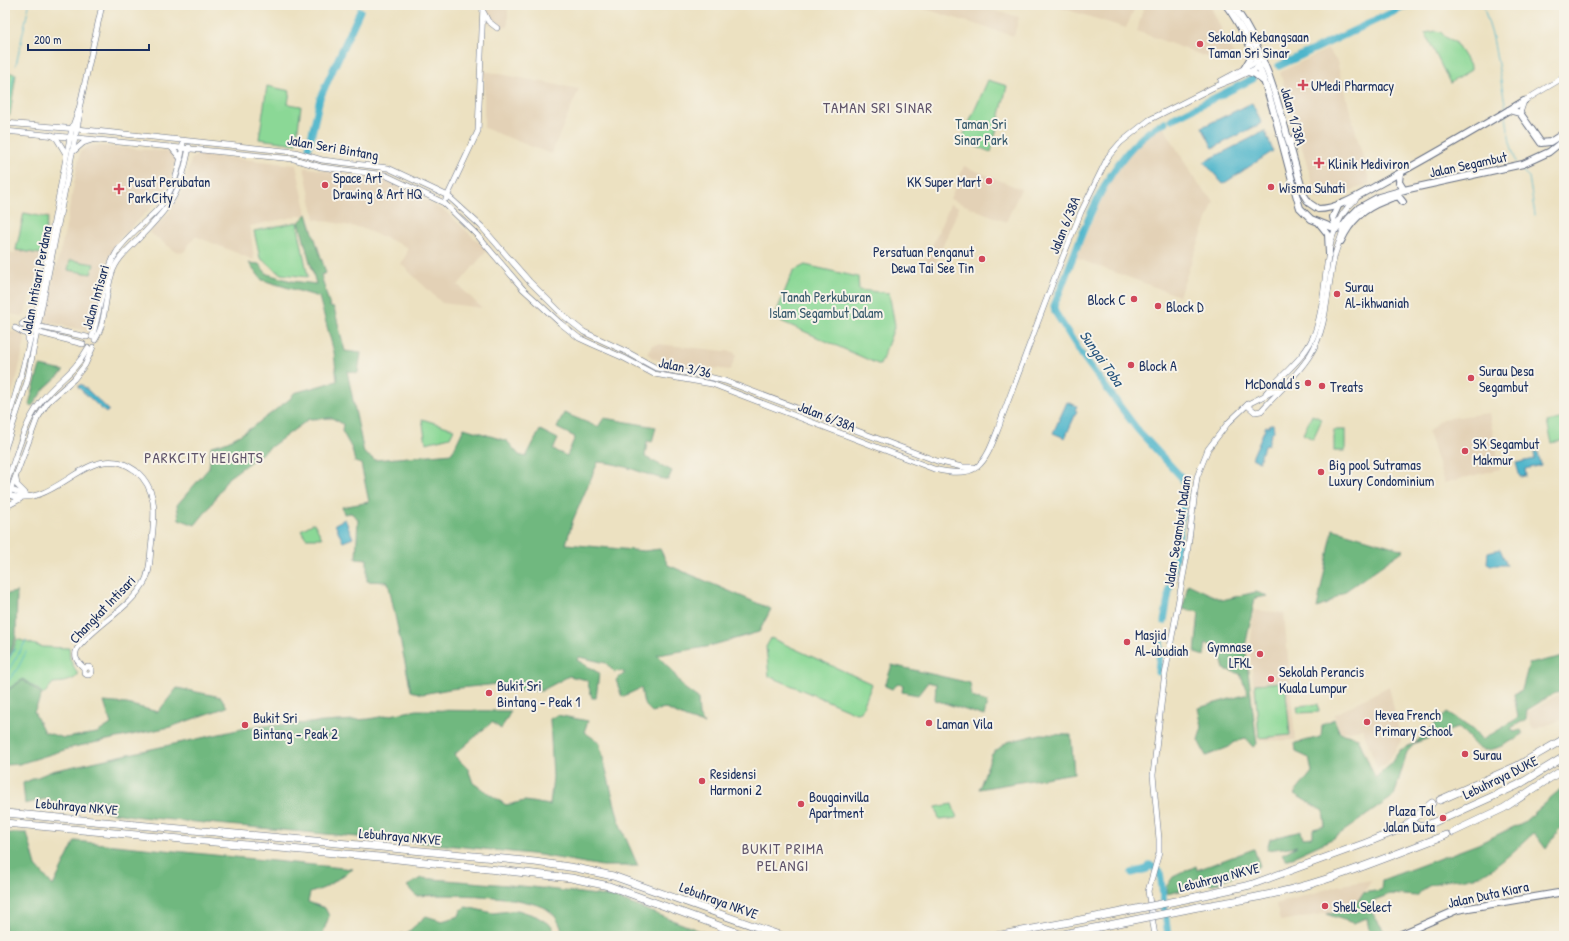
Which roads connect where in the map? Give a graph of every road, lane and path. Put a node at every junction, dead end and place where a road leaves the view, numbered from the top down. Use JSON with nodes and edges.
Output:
{"nodes":[{"id":1,"x":102,"y":5,"type":"edge"},
{"id":2,"x":1226,"y":5,"type":"edge"},
{"id":3,"x":1233,"y":5,"type":"edge"},
{"id":4,"x":482,"y":6,"type":"edge"},
{"id":5,"x":497,"y":28,"type":"dead end"},
{"id":6,"x":1250,"y":49,"type":"junction"},
{"id":7,"x":1261,"y":63,"type":"junction"},
{"id":8,"x":1246,"y":70,"type":"junction"},
{"id":9,"x":1564,"y":77,"type":"edge"},
{"id":10,"x":1265,"y":85,"type":"junction"},
{"id":11,"x":1524,"y":102,"type":"junction"},
{"id":12,"x":1508,"y":110,"type":"junction"},
{"id":13,"x":1520,"y":113,"type":"junction"},
{"id":14,"x":1274,"y":117,"type":"junction"},
{"id":15,"x":5,"y":123,"type":"edge"},
{"id":16,"x":1564,"y":128,"type":"edge"},
{"id":17,"x":74,"y":129,"type":"junction"},
{"id":18,"x":5,"y":131,"type":"edge"},
{"id":19,"x":51,"y":135,"type":"junction"},
{"id":20,"x":73,"y":137,"type":"junction"},
{"id":21,"x":1287,"y":138,"type":"junction"},
{"id":22,"x":1563,"y":138,"type":"edge"},
{"id":23,"x":96,"y":139,"type":"junction"},
{"id":24,"x":184,"y":141,"type":"junction"},
{"id":25,"x":190,"y":141,"type":"junction"},
{"id":26,"x":1550,"y":142,"type":"junction"},
{"id":27,"x":1541,"y":143,"type":"junction"},
{"id":28,"x":171,"y":147,"type":"junction"},
{"id":29,"x":186,"y":148,"type":"junction"},
{"id":30,"x":199,"y":150,"type":"junction"},
{"id":31,"x":74,"y":152,"type":"junction"},
{"id":32,"x":302,"y":154,"type":"junction"},
{"id":33,"x":67,"y":155,"type":"junction"},
{"id":34,"x":184,"y":158,"type":"junction"},
{"id":35,"x":1538,"y":158,"type":"junction"},
{"id":36,"x":1288,"y":162,"type":"junction"},
{"id":37,"x":311,"y":164,"type":"junction"},
{"id":38,"x":1400,"y":173,"type":"junction"},
{"id":39,"x":1368,"y":190,"type":"junction"},
{"id":40,"x":1404,"y":190,"type":"junction"},
{"id":41,"x":448,"y":196,"type":"junction"},
{"id":42,"x":1404,"y":202,"type":"dead end"},
{"id":43,"x":444,"y":203,"type":"junction"},
{"id":44,"x":1339,"y":204,"type":"junction"},
{"id":45,"x":1319,"y":223,"type":"junction"},
{"id":46,"x":1344,"y":225,"type":"junction"},
{"id":47,"x":1336,"y":229,"type":"junction"},
{"id":48,"x":1341,"y":241,"type":"junction"},
{"id":49,"x":1329,"y":254,"type":"junction"},
{"id":50,"x":46,"y":257,"type":"junction"},
{"id":51,"x":52,"y":258,"type":"junction"},
{"id":52,"x":40,"y":315,"type":"junction"},
{"id":53,"x":34,"y":316,"type":"junction"},
{"id":54,"x":22,"y":324,"type":"dead end"},
{"id":55,"x":15,"y":328,"type":"dead end"},
{"id":56,"x":35,"y":329,"type":"junction"},
{"id":57,"x":51,"y":332,"type":"junction"},
{"id":58,"x":91,"y":338,"type":"junction"},
{"id":59,"x":35,"y":343,"type":"junction"},
{"id":60,"x":83,"y":344,"type":"junction"},
{"id":61,"x":90,"y":347,"type":"junction"},
{"id":62,"x":26,"y":354,"type":"junction"},
{"id":63,"x":638,"y":358,"type":"joint"},
{"id":64,"x":635,"y":363,"type":"joint"},
{"id":65,"x":737,"y":386,"type":"joint"},
{"id":66,"x":1282,"y":388,"type":"junction"},
{"id":67,"x":734,"y":393,"type":"joint"},
{"id":68,"x":1264,"y":396,"type":"junction"},
{"id":69,"x":1247,"y":405,"type":"junction"},
{"id":70,"x":5,"y":428,"type":"edge"},
{"id":71,"x":5,"y":449,"type":"edge"},
{"id":72,"x":952,"y":466,"type":"junction"},
{"id":73,"x":977,"y":466,"type":"junction"},
{"id":74,"x":948,"y":472,"type":"junction"},
{"id":75,"x":16,"y":476,"type":"junction"},
{"id":76,"x":7,"y":488,"type":"edge"},
{"id":77,"x":7,"y":495,"type":"edge"},
{"id":78,"x":27,"y":496,"type":"junction"},
{"id":79,"x":5,"y":506,"type":"edge"},
{"id":80,"x":85,"y":669,"type":"dead end"},
{"id":81,"x":1564,"y":739,"type":"edge"},
{"id":82,"x":1564,"y":757,"type":"edge"},
{"id":83,"x":1564,"y":769,"type":"edge"},
{"id":84,"x":1440,"y":800,"type":"dead end"},
{"id":85,"x":1432,"y":803,"type":"dead end"},
{"id":86,"x":5,"y":813,"type":"edge"},
{"id":87,"x":1447,"y":817,"type":"dead end"},
{"id":88,"x":1439,"y":820,"type":"dead end"},
{"id":89,"x":5,"y":823,"type":"edge"},
{"id":90,"x":1403,"y":828,"type":"junction"},
{"id":91,"x":1453,"y":832,"type":"dead end"},
{"id":92,"x":1446,"y":835,"type":"dead end"},
{"id":93,"x":1564,"y":892,"type":"edge"},
{"id":94,"x":747,"y":936,"type":"edge"},
{"id":95,"x":782,"y":936,"type":"edge"},
{"id":96,"x":996,"y":936,"type":"edge"},
{"id":97,"x":1053,"y":936,"type":"edge"},
{"id":98,"x":1155,"y":936,"type":"edge"},
{"id":99,"x":1397,"y":936,"type":"edge"}],
"edges":[{"from":1,"to":17,"type":"street"},
{"from":2,"to":6,"type":"main road"},
{"from":3,"to":7,"type":"main road"},
{"from":4,"to":5,"type":"street"},
{"from":4,"to":41,"type":"street"},
{"from":6,"to":7,"type":"main road"},
{"from":6,"to":8,"type":"main road"},
{"from":7,"to":8,"type":"street","name":"Jalan 6/38A"},
{"from":7,"to":10,"type":"main road","name":"Jalan 1/38A"},
{"from":7,"to":21,"type":"main road","name":"Jalan 1/38A"},
{"from":8,"to":10,"type":"main road"},
{"from":8,"to":73,"type":"street","name":"Jalan 6/38A"},
{"from":9,"to":11,"type":"street","name":"Jalan Segambut"},
{"from":10,"to":14,"type":"main road","name":"Jalan 1/38A"},
{"from":11,"to":12,"type":"main road","name":"Jalan Segambut"},
{"from":11,"to":13,"type":"street"},
{"from":12,"to":13,"type":"main road"},
{"from":12,"to":38,"type":"main road","name":"Jalan Segambut"},
{"from":13,"to":27,"type":"main road"},
{"from":14,"to":21,"type":"main road"},
{"from":14,"to":36,"type":"main road","name":"Jalan 1/38A"},
{"from":15,"to":17,"type":"street","name":"Jalan Seri Bintang"},
{"from":16,"to":26,"type":"main road"},
{"from":17,"to":20,"type":"street"},
{"from":17,"to":24,"type":"street","name":"Jalan Seri Bintang"},
{"from":18,"to":19,"type":"street","name":"Jalan Seri Bintang"},
{"from":19,"to":20,"type":"street","name":"Jalan Seri Bintang"},
{"from":19,"to":33,"type":"street"},
{"from":20,"to":23,"type":"street","name":"Jalan Seri Bintang"},
{"from":20,"to":31,"type":"street","name":"Jalan Intisari Perdana"},
{"from":20,"to":33,"type":"street","name":"Jalan Intisari Perdana"},
{"from":21,"to":36,"type":"main road"},
{"from":21,"to":44,"type":"main road","name":"Jalan 1/38A"},
{"from":22,"to":26,"type":"main road","name":"Jalan Segambut"},
{"from":22,"to":35,"type":"main road","name":"Jalan Segambut"},
{"from":23,"to":28,"type":"street","name":"Jalan Seri Bintang"},
{"from":23,"to":31,"type":"street"},
{"from":24,"to":25,"type":"street","name":"Jalan Seri Bintang"},
{"from":24,"to":29,"type":"street","name":"Jalan Intisari"},
{"from":25,"to":29,"type":"street","name":"Jalan Intisari"},
{"from":25,"to":32,"type":"street","name":"Jalan Seri Bintang"},
{"from":26,"to":27,"type":"main road","name":"Jalan Segambut"},
{"from":27,"to":35,"type":"main road"},
{"from":28,"to":29,"type":"street","name":"Jalan Seri Bintang"},
{"from":28,"to":34,"type":"street"},
{"from":29,"to":30,"type":"street","name":"Jalan Seri Bintang"},
{"from":29,"to":34,"type":"street","name":"Jalan Intisari"},
{"from":30,"to":34,"type":"street"},
{"from":30,"to":37,"type":"street","name":"Jalan Seri Bintang"},
{"from":31,"to":51,"type":"street","name":"Jalan Intisari Perdana"},
{"from":32,"to":37,"type":"street"},
{"from":32,"to":41,"type":"street","name":"Jalan Seri Bintang"},
{"from":33,"to":50,"type":"street","name":"Jalan Intisari Perdana"},
{"from":34,"to":58,"type":"street","name":"Jalan Intisari"},
{"from":34,"to":58,"type":"street","name":"Jalan Intisari"},
{"from":35,"to":40,"type":"main road","name":"Jalan Segambut"},
{"from":36,"to":45,"type":"main road","name":"Jalan 1/38A"},
{"from":37,"to":43,"type":"street","name":"Jalan Seri Bintang"},
{"from":38,"to":39,"type":"main road","name":"Jalan Segambut"},
{"from":38,"to":40,"type":"main road"},
{"from":39,"to":44,"type":"main road","name":"Jalan 1/38A"},
{"from":39,"to":47,"type":"street"},
{"from":40,"to":46,"type":"main road","name":"Jalan Segambut"},
{"from":41,"to":43,"type":"street"},
{"from":41,"to":63,"type":"street","name":"Jalan Seri Bintang"},
{"from":42,"to":48,"type":"main road"},
{"from":43,"to":64,"type":"street","name":"Jalan Seri Bintang"},
{"from":44,"to":47,"type":"main road"},
{"from":45,"to":47,"type":"main road","name":"Jalan 1/38A"},
{"from":45,"to":49,"type":"main road"},
{"from":46,"to":47,"type":"main road","name":"Jalan Segambut"},
{"from":46,"to":48,"type":"street","name":"Jalan Segambut Dalam"},
{"from":47,"to":49,"type":"street"},
{"from":48,"to":66,"type":"street","name":"Jalan Segambut Dalam"},
{"from":49,"to":68,"type":"street"},
{"from":50,"to":51,"type":"street"},
{"from":50,"to":53,"type":"street","name":"Jalan Intisari Perdana"},
{"from":51,"to":52,"type":"street","name":"Jalan Intisari Perdana"},
{"from":52,"to":56,"type":"street","name":"Jalan Intisari Perdana"},
{"from":52,"to":57,"type":"street"},
{"from":53,"to":54,"type":"street"},
{"from":53,"to":56,"type":"street","name":"Jalan Intisari Perdana"},
{"from":55,"to":62,"type":"street"},
{"from":56,"to":57,"type":"street","name":"Jalan Intisari"},
{"from":56,"to":59,"type":"street","name":"Jalan Intisari Perdana"},
{"from":56,"to":62,"type":"street","name":"Jalan Intisari Perdana"},
{"from":57,"to":58,"type":"street","name":"Jalan Intisari"},
{"from":57,"to":59,"type":"street"},
{"from":57,"to":60,"type":"street","name":"Jalan Intisari"},
{"from":58,"to":60,"type":"street"},
{"from":58,"to":61,"type":"street"},
{"from":59,"to":71,"type":"street","name":"Jalan Intisari Perdana"},
{"from":60,"to":61,"type":"street"},
{"from":61,"to":75,"type":"street","name":"Jalan Intisari"},
{"from":61,"to":76,"type":"street","name":"Jalan Intisari"},
{"from":62,"to":70,"type":"street","name":"Jalan Intisari Perdana"},
{"from":63,"to":65,"type":"street","name":"Jalan 3/36"},
{"from":64,"to":67,"type":"street","name":"Jalan 3/36"},
{"from":65,"to":72,"type":"street","name":"Jalan 6/38A"},
{"from":66,"to":68,"type":"street","name":"Jalan Segambut Dalam"},
{"from":66,"to":69,"type":"street"},
{"from":67,"to":74,"type":"street","name":"Jalan 6/38A"},
{"from":68,"to":69,"type":"street","name":"Jalan Segambut Dalam"},
{"from":69,"to":98,"type":"street","name":"Jalan Segambut Dalam"},
{"from":72,"to":73,"type":"street","name":"Jalan 6/38A"},
{"from":72,"to":74,"type":"street"},
{"from":73,"to":74,"type":"street","name":"Jalan 6/38A"},
{"from":75,"to":76,"type":"street","name":"Jalan Intisari"},
{"from":75,"to":78,"type":"street"},
{"from":76,"to":77,"type":"street","name":"Jalan Intisari"},
{"from":76,"to":78,"type":"street"},
{"from":77,"to":78,"type":"street","name":"Changkat Intisari"},
{"from":77,"to":79,"type":"street","name":"Jalan Intisari"},
{"from":78,"to":79,"type":"street"},
{"from":78,"to":80,"type":"street","name":"Changkat Intisari"},
{"from":81,"to":84,"type":"highway"},
{"from":82,"to":87,"type":"highway","name":"Lebuhraya DUKE"},
{"from":83,"to":91,"type":"highway"},
{"from":85,"to":90,"type":"highway","name":"Lebuhraya NKVE"},
{"from":86,"to":95,"type":"highway","name":"Lebuhraya NKVE"},
{"from":88,"to":90,"type":"highway"},
{"from":89,"to":94,"type":"highway","name":"Lebuhraya NKVE"},
{"from":90,"to":96,"type":"highway","name":"Lebuhraya NKVE","bridge":true},
{"from":92,"to":97,"type":"highway","name":"Lebuhraya NKVE","bridge":true},
{"from":93,"to":99,"type":"main road","name":"Jalan Duta Kiara"}]}
